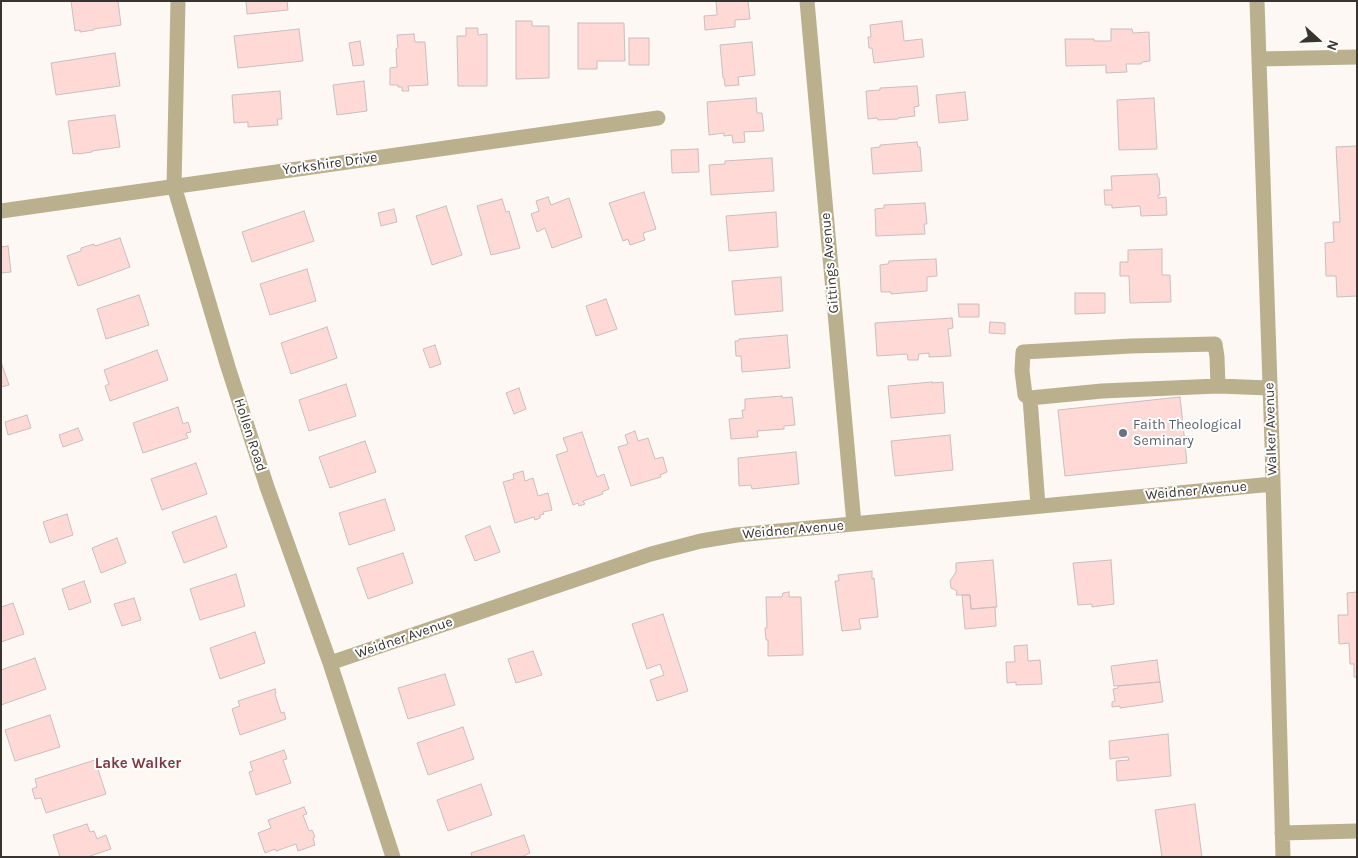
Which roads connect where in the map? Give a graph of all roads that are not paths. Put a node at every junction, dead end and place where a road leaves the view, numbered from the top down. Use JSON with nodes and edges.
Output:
{"nodes":[{"id":1,"x":178,"y":1,"type":"edge"},
{"id":2,"x":807,"y":1,"type":"edge"},
{"id":3,"x":1257,"y":1,"type":"edge"},
{"id":4,"x":1357,"y":57,"type":"edge"},
{"id":5,"x":1260,"y":59,"type":"junction"},
{"id":6,"x":658,"y":118,"type":"dead end"},
{"id":7,"x":174,"y":186,"type":"junction"},
{"id":8,"x":1,"y":211,"type":"edge"},
{"id":9,"x":1218,"y":386,"type":"junction"},
{"id":10,"x":1270,"y":388,"type":"junction"},
{"id":11,"x":1030,"y":398,"type":"junction"},
{"id":12,"x":1273,"y":484,"type":"junction"},
{"id":13,"x":1038,"y":506,"type":"junction"},
{"id":14,"x":854,"y":524,"type":"junction"},
{"id":15,"x":330,"y":663,"type":"junction"},
{"id":16,"x":1357,"y":831,"type":"edge"},
{"id":17,"x":1282,"y":832,"type":"junction"},
{"id":18,"x":393,"y":857,"type":"edge"},
{"id":19,"x":1283,"y":857,"type":"edge"}],
"edges":[{"from":1,"to":7,"type":"street","name":"Hollen Road"},
{"from":2,"to":14,"type":"street","name":"Gittings Avenue"},
{"from":3,"to":5,"type":"street","name":"Walker Avenue"},
{"from":4,"to":5,"type":"street"},
{"from":5,"to":10,"type":"street","name":"Walker Avenue"},
{"from":6,"to":7,"type":"street","name":"Yorkshire Drive"},
{"from":7,"to":8,"type":"street","name":"Yorkshire Drive"},
{"from":7,"to":15,"type":"street","name":"Hollen Road"},
{"from":9,"to":10,"type":"street"},
{"from":9,"to":11,"type":"street"},
{"from":9,"to":11,"type":"street"},
{"from":10,"to":12,"type":"street","name":"Walker Avenue"},
{"from":11,"to":13,"type":"street"},
{"from":12,"to":13,"type":"street","name":"Weidner Avenue"},
{"from":12,"to":17,"type":"street","name":"Walker Avenue"},
{"from":13,"to":14,"type":"street","name":"Weidner Avenue"},
{"from":14,"to":15,"type":"street","name":"Weidner Avenue"},
{"from":15,"to":18,"type":"street","name":"Hollen Road"},
{"from":16,"to":17,"type":"street"},
{"from":17,"to":19,"type":"street","name":"Walker Avenue"}]}
